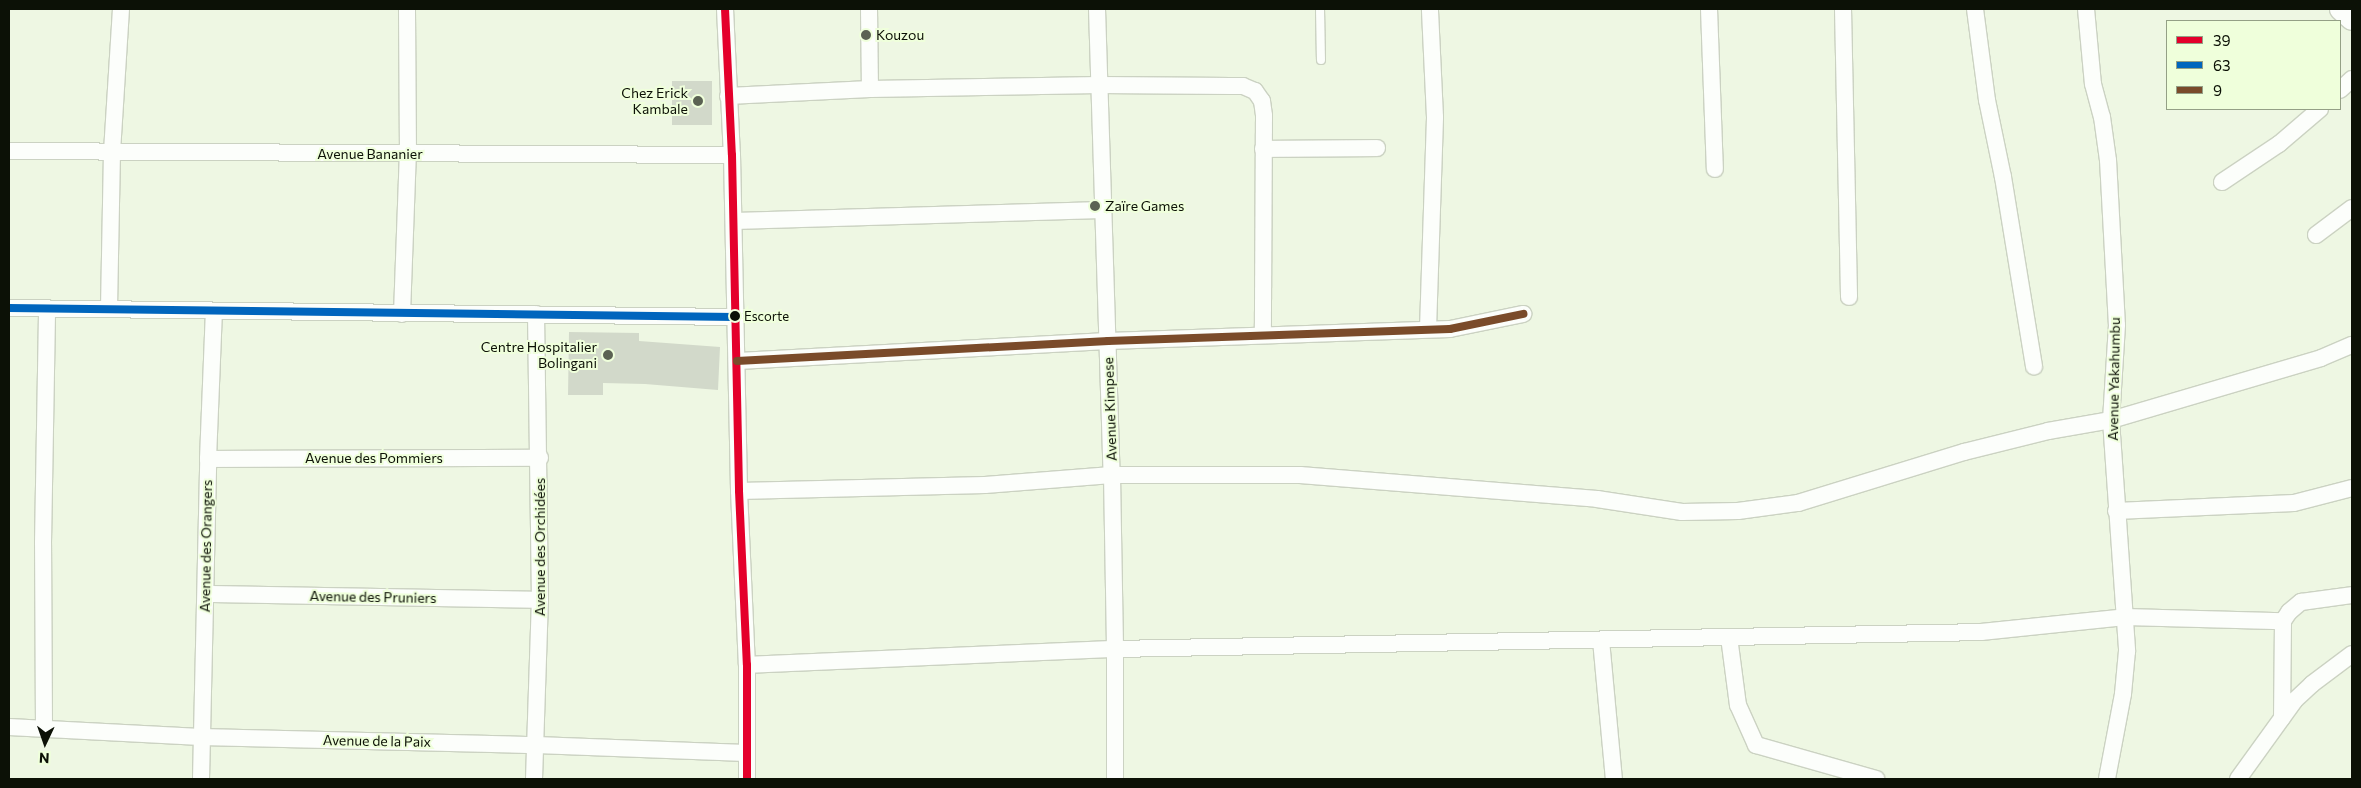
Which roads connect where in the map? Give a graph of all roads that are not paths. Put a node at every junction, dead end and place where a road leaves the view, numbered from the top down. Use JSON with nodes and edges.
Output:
{"nodes":[{"id":1,"x":121,"y":9,"type":"edge"},
{"id":2,"x":407,"y":9,"type":"edge"},
{"id":3,"x":725,"y":9,"type":"edge"},
{"id":4,"x":869,"y":9,"type":"edge"},
{"id":5,"x":1097,"y":9,"type":"edge"},
{"id":6,"x":1320,"y":9,"type":"edge"},
{"id":7,"x":1430,"y":9,"type":"edge"},
{"id":8,"x":1710,"y":9,"type":"edge"},
{"id":9,"x":1843,"y":9,"type":"edge"},
{"id":10,"x":1975,"y":9,"type":"edge"},
{"id":11,"x":2086,"y":9,"type":"edge"},
{"id":12,"x":2341,"y":9,"type":"edge"},
{"id":13,"x":2352,"y":19,"type":"edge"},
{"id":14,"x":1321,"y":60,"type":"dead end"},
{"id":15,"x":2352,"y":79,"type":"edge"},
{"id":16,"x":1099,"y":85,"type":"junction"},
{"id":17,"x":870,"y":89,"type":"junction"},
{"id":18,"x":2341,"y":89,"type":"edge"},
{"id":19,"x":728,"y":96,"type":"junction"},
{"id":20,"x":2319,"y":110,"type":"edge"},
{"id":21,"x":1377,"y":148,"type":"dead end"},
{"id":22,"x":1264,"y":150,"type":"junction"},
{"id":23,"x":9,"y":151,"type":"edge"},
{"id":24,"x":112,"y":152,"type":"junction"},
{"id":25,"x":408,"y":154,"type":"junction"},
{"id":26,"x":732,"y":155,"type":"junction"},
{"id":27,"x":1715,"y":169,"type":"dead end"},
{"id":28,"x":2222,"y":182,"type":"dead end"},
{"id":29,"x":2352,"y":208,"type":"edge"},
{"id":30,"x":1102,"y":210,"type":"junction"},
{"id":31,"x":734,"y":222,"type":"junction"},
{"id":32,"x":2316,"y":235,"type":"dead end"},
{"id":33,"x":1849,"y":297,"type":"dead end"},
{"id":34,"x":9,"y":308,"type":"edge"},
{"id":35,"x":47,"y":308,"type":"junction"},
{"id":36,"x":109,"y":308,"type":"junction"},
{"id":37,"x":214,"y":312,"type":"junction"},
{"id":38,"x":402,"y":314,"type":"junction"},
{"id":39,"x":536,"y":314,"type":"junction"},
{"id":40,"x":1523,"y":314,"type":"dead end"},
{"id":41,"x":735,"y":317,"type":"junction"},
{"id":42,"x":1428,"y":329,"type":"junction"},
{"id":43,"x":1263,"y":334,"type":"junction"},
{"id":44,"x":1108,"y":341,"type":"junction"},
{"id":45,"x":2352,"y":345,"type":"edge"},
{"id":46,"x":737,"y":361,"type":"junction"},
{"id":47,"x":2034,"y":366,"type":"dead end"},
{"id":48,"x":2111,"y":420,"type":"junction"},
{"id":49,"x":208,"y":458,"type":"junction"},
{"id":50,"x":540,"y":458,"type":"junction"},
{"id":51,"x":1112,"y":475,"type":"junction"},
{"id":52,"x":2352,"y":488,"type":"edge"},
{"id":53,"x":739,"y":491,"type":"junction"},
{"id":54,"x":2116,"y":511,"type":"junction"},
{"id":55,"x":206,"y":594,"type":"junction"},
{"id":56,"x":2352,"y":595,"type":"edge"},
{"id":57,"x":540,"y":600,"type":"junction"},
{"id":58,"x":2125,"y":617,"type":"junction"},
{"id":59,"x":2284,"y":621,"type":"junction"},
{"id":60,"x":1729,"y":637,"type":"junction"},
{"id":61,"x":1601,"y":640,"type":"junction"},
{"id":62,"x":1115,"y":649,"type":"junction"},
{"id":63,"x":2352,"y":654,"type":"edge"},
{"id":64,"x":747,"y":665,"type":"junction"},
{"id":65,"x":2282,"y":718,"type":"junction"},
{"id":66,"x":9,"y":727,"type":"edge"},
{"id":67,"x":44,"y":728,"type":"junction"},
{"id":68,"x":201,"y":737,"type":"junction"},
{"id":69,"x":536,"y":745,"type":"junction"},
{"id":70,"x":746,"y":753,"type":"junction"},
{"id":71,"x":201,"y":779,"type":"edge"},
{"id":72,"x":534,"y":779,"type":"edge"},
{"id":73,"x":747,"y":779,"type":"edge"},
{"id":74,"x":1115,"y":779,"type":"edge"},
{"id":75,"x":1614,"y":779,"type":"edge"},
{"id":76,"x":1876,"y":779,"type":"edge"},
{"id":77,"x":2106,"y":779,"type":"edge"},
{"id":78,"x":2238,"y":779,"type":"edge"}],
"edges":[{"from":1,"to":24,"type":"street"},
{"from":2,"to":25,"type":"street"},
{"from":3,"to":19,"type":"street"},
{"from":4,"to":17,"type":"street"},
{"from":5,"to":16,"type":"street","name":"Avenue Kimpese"},
{"from":6,"to":14,"type":"lane"},
{"from":7,"to":42,"type":"street"},
{"from":8,"to":27,"type":"street"},
{"from":9,"to":33,"type":"street"},
{"from":10,"to":47,"type":"street"},
{"from":11,"to":48,"type":"street","name":"Avenue Yakahumbu"},
{"from":12,"to":13,"type":"main road"},
{"from":15,"to":18,"type":"street"},
{"from":16,"to":17,"type":"street"},
{"from":16,"to":22,"type":"street"},
{"from":16,"to":30,"type":"street","name":"Avenue Kimpese"},
{"from":17,"to":19,"type":"street"},
{"from":19,"to":26,"type":"street"},
{"from":20,"to":28,"type":"street"},
{"from":21,"to":22,"type":"street"},
{"from":22,"to":43,"type":"street"},
{"from":23,"to":24,"type":"street","name":"Avenue Bananier"},
{"from":24,"to":25,"type":"street","name":"Avenue Bananier"},
{"from":24,"to":36,"type":"street"},
{"from":25,"to":26,"type":"street","name":"Avenue Bananier"},
{"from":25,"to":38,"type":"street"},
{"from":26,"to":31,"type":"street"},
{"from":29,"to":32,"type":"street"},
{"from":30,"to":31,"type":"street"},
{"from":30,"to":44,"type":"street","name":"Avenue Kimpese"},
{"from":31,"to":41,"type":"street"},
{"from":34,"to":35,"type":"street"},
{"from":35,"to":36,"type":"street"},
{"from":35,"to":67,"type":"street"},
{"from":36,"to":37,"type":"street"},
{"from":37,"to":38,"type":"street"},
{"from":37,"to":49,"type":"street","name":"Avenue des Orangers"},
{"from":38,"to":39,"type":"street"},
{"from":39,"to":41,"type":"street"},
{"from":39,"to":50,"type":"street","name":"Avenue des Orchidées"},
{"from":40,"to":42,"type":"street"},
{"from":41,"to":46,"type":"street"},
{"from":42,"to":43,"type":"street"},
{"from":43,"to":44,"type":"street"},
{"from":44,"to":46,"type":"street"},
{"from":44,"to":51,"type":"street","name":"Avenue Kimpese"},
{"from":45,"to":48,"type":"street"},
{"from":46,"to":53,"type":"street"},
{"from":48,"to":51,"type":"street"},
{"from":48,"to":54,"type":"street","name":"Avenue Yakahumbu"},
{"from":49,"to":50,"type":"street","name":"Avenue des Pommiers"},
{"from":49,"to":55,"type":"street","name":"Avenue des Orangers"},
{"from":50,"to":57,"type":"street","name":"Avenue des Orchidées"},
{"from":51,"to":53,"type":"street"},
{"from":51,"to":62,"type":"street","name":"Avenue Kimpese"},
{"from":52,"to":54,"type":"street"},
{"from":53,"to":64,"type":"street"},
{"from":54,"to":58,"type":"street","name":"Avenue Yakahumbu"},
{"from":55,"to":57,"type":"street","name":"Avenue des Pruniers"},
{"from":55,"to":68,"type":"street","name":"Avenue des Orangers"},
{"from":56,"to":59,"type":"street"},
{"from":57,"to":69,"type":"street","name":"Avenue des Orchidées"},
{"from":58,"to":59,"type":"street"},
{"from":58,"to":60,"type":"street"},
{"from":58,"to":77,"type":"street","name":"Avenue Yakahumbu"},
{"from":59,"to":65,"type":"street"},
{"from":60,"to":61,"type":"street"},
{"from":60,"to":76,"type":"street"},
{"from":61,"to":62,"type":"street"},
{"from":61,"to":75,"type":"street"},
{"from":62,"to":64,"type":"street"},
{"from":62,"to":74,"type":"street","name":"Avenue Kimpese"},
{"from":63,"to":65,"type":"street"},
{"from":64,"to":70,"type":"street"},
{"from":65,"to":78,"type":"street"},
{"from":66,"to":67,"type":"street","name":"Avenue de la Paix"},
{"from":67,"to":68,"type":"street","name":"Avenue de la Paix"},
{"from":68,"to":69,"type":"street","name":"Avenue de la Paix"},
{"from":68,"to":71,"type":"street","name":"Avenue des Orangers"},
{"from":69,"to":70,"type":"street","name":"Avenue de la Paix"},
{"from":69,"to":72,"type":"street","name":"Avenue des Orchidées"},
{"from":70,"to":73,"type":"street"}]}
